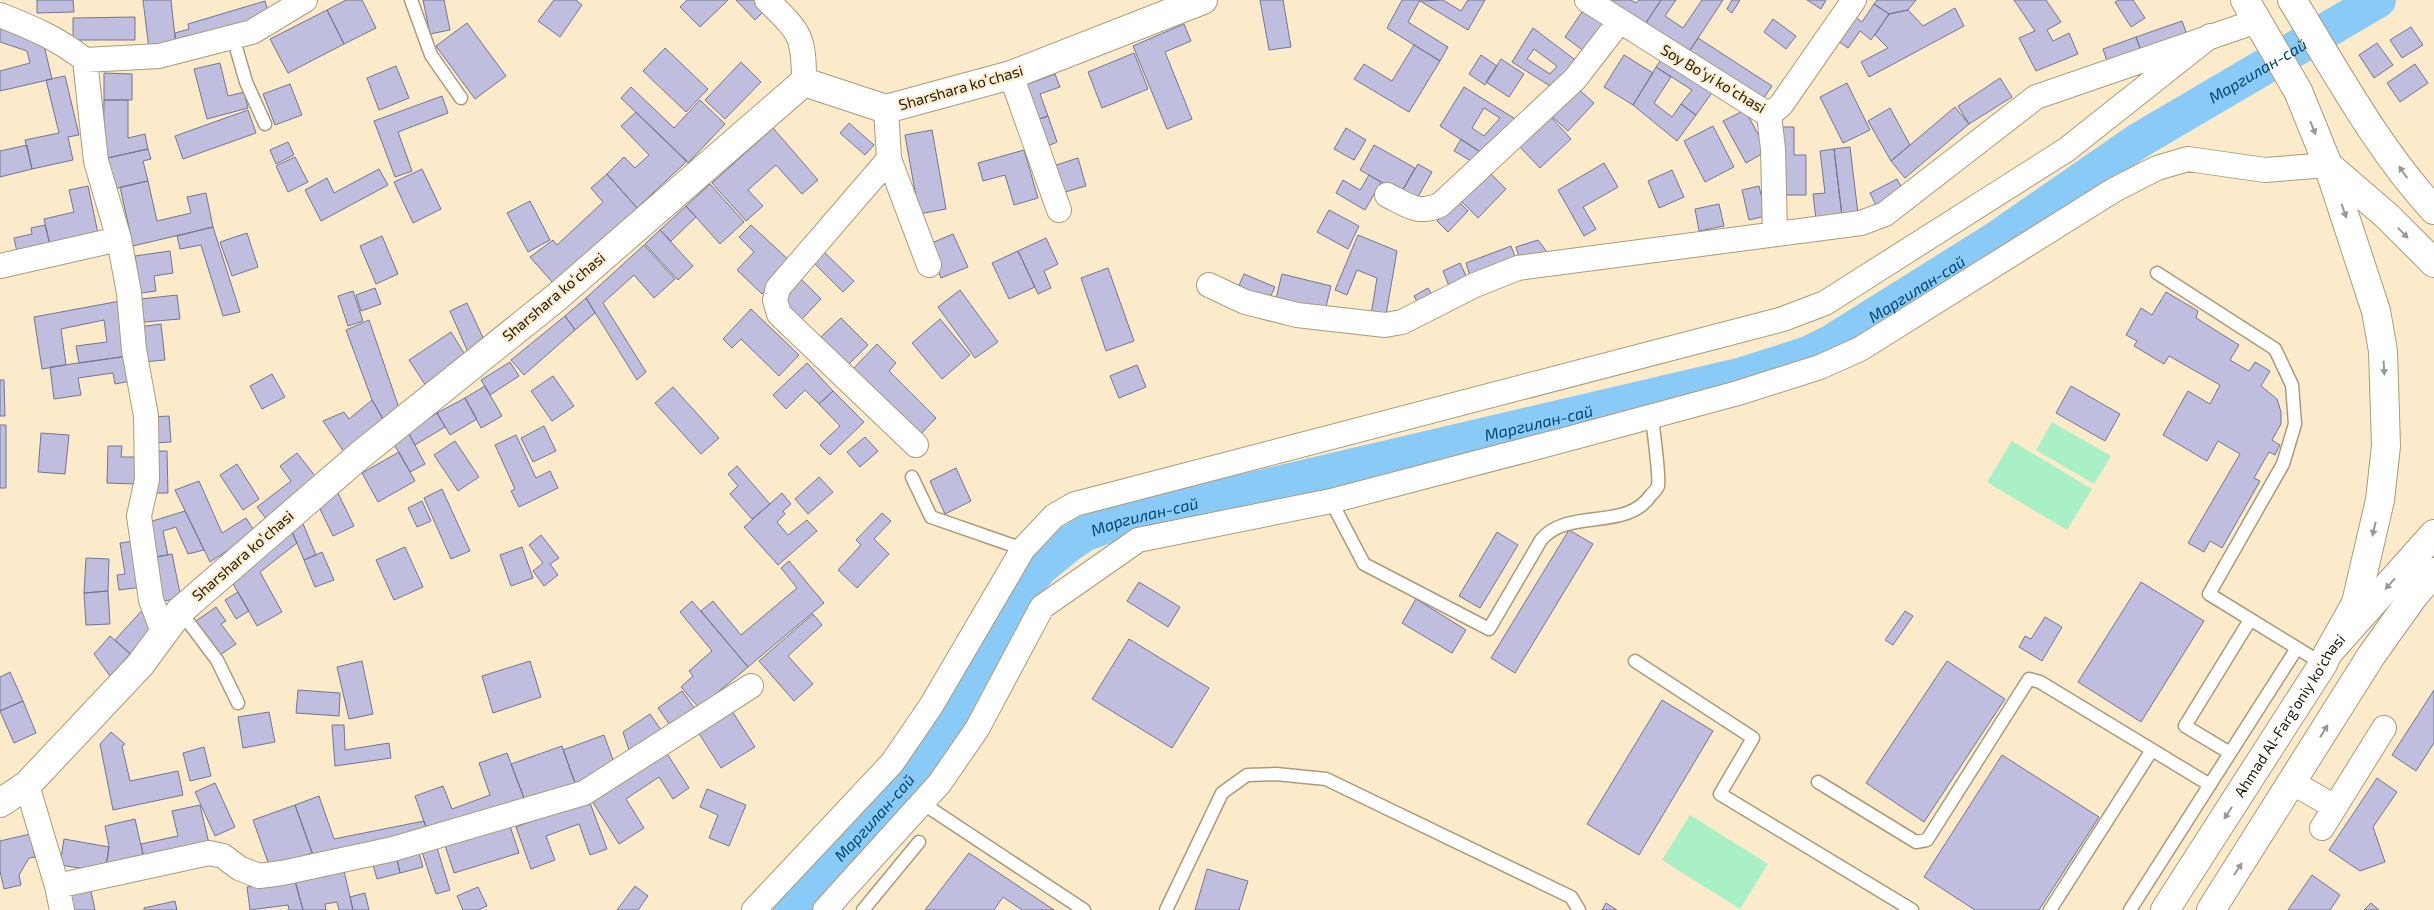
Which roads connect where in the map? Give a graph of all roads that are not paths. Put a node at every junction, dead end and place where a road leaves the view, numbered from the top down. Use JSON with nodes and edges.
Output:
{"nodes":[{"id":1,"x":305,"y":0,"type":"edge"},
{"id":2,"x":412,"y":0,"type":"edge"},
{"id":3,"x":767,"y":0,"type":"edge"},
{"id":4,"x":1203,"y":0,"type":"edge"},
{"id":5,"x":1587,"y":0,"type":"edge"},
{"id":6,"x":1854,"y":0,"type":"edge"},
{"id":7,"x":2295,"y":3,"type":"edge"},
{"id":8,"x":2251,"y":10,"type":"edge"},
{"id":9,"x":0,"y":15,"type":"edge"},
{"id":10,"x":1620,"y":21,"type":"junction"},
{"id":11,"x":2210,"y":36,"type":"junction"},
{"id":12,"x":233,"y":37,"type":"junction"},
{"id":13,"x":85,"y":60,"type":"junction"},
{"id":14,"x":1011,"y":75,"type":"junction"},
{"id":15,"x":804,"y":82,"type":"junction"},
{"id":16,"x":461,"y":98,"type":"dead end"},
{"id":17,"x":886,"y":110,"type":"junction"},
{"id":18,"x":1769,"y":114,"type":"junction"},
{"id":19,"x":265,"y":124,"type":"dead end"},
{"id":20,"x":889,"y":158,"type":"junction"},
{"id":21,"x":2328,"y":165,"type":"junction"},
{"id":22,"x":1387,"y":195,"type":"dead end"},
{"id":23,"x":1059,"y":210,"type":"dead end"},
{"id":24,"x":2434,"y":210,"type":"edge"},
{"id":25,"x":1775,"y":234,"type":"junction"},
{"id":26,"x":119,"y":239,"type":"junction"},
{"id":27,"x":2434,"y":263,"type":"edge"},
{"id":28,"x":929,"y":265,"type":"dead end"},
{"id":29,"x":0,"y":266,"type":"edge"},
{"id":30,"x":2157,"y":274,"type":"dead end"},
{"id":31,"x":1209,"y":286,"type":"dead end"},
{"id":32,"x":1652,"y":416,"type":"junction"},
{"id":33,"x":916,"y":445,"type":"dead end"},
{"id":34,"x":912,"y":477,"type":"dead end"},
{"id":35,"x":1331,"y":501,"type":"junction"},
{"id":36,"x":2434,"y":534,"type":"edge"},
{"id":37,"x":1024,"y":549,"type":"junction"},
{"id":38,"x":2434,"y":572,"type":"edge"},
{"id":39,"x":180,"y":611,"type":"junction"},
{"id":40,"x":2250,"y":620,"type":"junction"},
{"id":41,"x":163,"y":632,"type":"junction"},
{"id":42,"x":2297,"y":648,"type":"junction"},
{"id":43,"x":2325,"y":659,"type":"junction"},
{"id":44,"x":1635,"y":661,"type":"dead end"},
{"id":45,"x":751,"y":686,"type":"dead end"},
{"id":46,"x":238,"y":703,"type":"dead end"},
{"id":47,"x":2384,"y":728,"type":"dead end"},
{"id":48,"x":2152,"y":750,"type":"junction"},
{"id":49,"x":2230,"y":753,"type":"junction"},
{"id":50,"x":1818,"y":782,"type":"dead end"},
{"id":51,"x":2293,"y":783,"type":"junction"},
{"id":52,"x":27,"y":785,"type":"junction"},
{"id":53,"x":2210,"y":785,"type":"junction"},
{"id":54,"x":0,"y":803,"type":"edge"},
{"id":55,"x":922,"y":803,"type":"junction"},
{"id":56,"x":2335,"y":807,"type":"junction"},
{"id":57,"x":2322,"y":828,"type":"dead end"},
{"id":58,"x":919,"y":842,"type":"dead end"},
{"id":59,"x":878,"y":871,"type":"junction"},
{"id":60,"x":57,"y":886,"type":"junction"},
{"id":61,"x":1906,"y":909,"type":"edge"},
{"id":62,"x":62,"y":910,"type":"edge"},
{"id":63,"x":754,"y":910,"type":"edge"},
{"id":64,"x":825,"y":910,"type":"edge"},
{"id":65,"x":863,"y":910,"type":"edge"},
{"id":66,"x":1084,"y":910,"type":"edge"},
{"id":67,"x":1166,"y":910,"type":"edge"},
{"id":68,"x":1579,"y":910,"type":"edge"},
{"id":69,"x":2050,"y":910,"type":"edge"},
{"id":70,"x":2130,"y":910,"type":"edge"},
{"id":71,"x":2165,"y":910,"type":"edge"},
{"id":72,"x":2211,"y":910,"type":"edge"}],
"edges":[{"from":1,"to":12,"type":"street"},
{"from":2,"to":16,"type":"lane"},
{"from":3,"to":15,"type":"street"},
{"from":4,"to":14,"type":"main road","name":"Sharshara koʻchasi"},
{"from":5,"to":10,"type":"street","name":"Soy Boʻyi koʻchasi"},
{"from":6,"to":18,"type":"street","name":"Soy Boʻyi koʻchasi"},
{"from":24,"to":7,"type":"main road","one_way":true},
{"from":8,"to":11,"type":"street"},
{"from":8,"to":21,"type":"main road","one_way":true},
{"from":9,"to":13,"type":"street"},
{"from":10,"to":18,"type":"street","name":"Soy Boʻyi koʻchasi"},
{"from":10,"to":22,"type":"street"},
{"from":11,"to":25,"type":"street"},
{"from":11,"to":37,"type":"street"},
{"from":12,"to":13,"type":"street"},
{"from":12,"to":19,"type":"lane"},
{"from":13,"to":26,"type":"street"},
{"from":14,"to":17,"type":"main road","name":"Sharshara koʻchasi"},
{"from":14,"to":23,"type":"street"},
{"from":15,"to":17,"type":"main road","name":"Sharshara koʻchasi"},
{"from":15,"to":39,"type":"main road","name":"Sharshara koʻchasi"},
{"from":17,"to":20,"type":"street"},
{"from":18,"to":25,"type":"street"},
{"from":20,"to":28,"type":"street"},
{"from":20,"to":33,"type":"street"},
{"from":21,"to":27,"type":"main road","one_way":true},
{"from":21,"to":32,"type":"street"},
{"from":21,"to":43,"type":"main road","one_way":true},
{"from":25,"to":31,"type":"street"},
{"from":26,"to":29,"type":"street"},
{"from":26,"to":41,"type":"street"},
{"from":30,"to":40,"type":"lane"},
{"from":32,"to":35,"type":"street"},
{"from":32,"to":35,"type":"lane"},
{"from":34,"to":37,"type":"lane"},
{"from":35,"to":55,"type":"street"},
{"from":36,"to":43,"type":"main road","name":"Ahmad Al-Farg'oniy ko'chasi","one_way":true},
{"from":37,"to":63,"type":"street"},
{"from":51,"to":38,"type":"main road","one_way":true},
{"from":39,"to":41,"type":"main road","name":"Sharshara koʻchasi"},
{"from":39,"to":46,"type":"lane"},
{"from":40,"to":42,"type":"lane"},
{"from":40,"to":49,"type":"lane"},
{"from":41,"to":52,"type":"main road","name":"Sharshara koʻchasi"},
{"from":42,"to":43,"type":"lane"},
{"from":42,"to":49,"type":"lane"},
{"from":43,"to":71,"type":"main road","name":"Ahmad Al-Farg'oniy ko'chasi","one_way":true},
{"from":44,"to":61,"type":"lane"},
{"from":45,"to":60,"type":"street"},
{"from":47,"to":56,"type":"street"},
{"from":48,"to":50,"type":"lane"},
{"from":48,"to":53,"type":"lane"},
{"from":48,"to":69,"type":"lane"},
{"from":49,"to":53,"type":"lane"},
{"from":51,"to":56,"type":"street"},
{"from":72,"to":51,"type":"main road","one_way":true},
{"from":52,"to":54,"type":"main road","name":"Sharshara koʻchasi"},
{"from":52,"to":60,"type":"street"},
{"from":53,"to":70,"type":"lane"},
{"from":55,"to":59,"type":"street"},
{"from":55,"to":66,"type":"lane"},
{"from":56,"to":57,"type":"street"},
{"from":58,"to":59,"type":"lane"},
{"from":59,"to":64,"type":"street"},
{"from":59,"to":65,"type":"lane"},
{"from":60,"to":62,"type":"street"},
{"from":67,"to":68,"type":"lane"}]}
